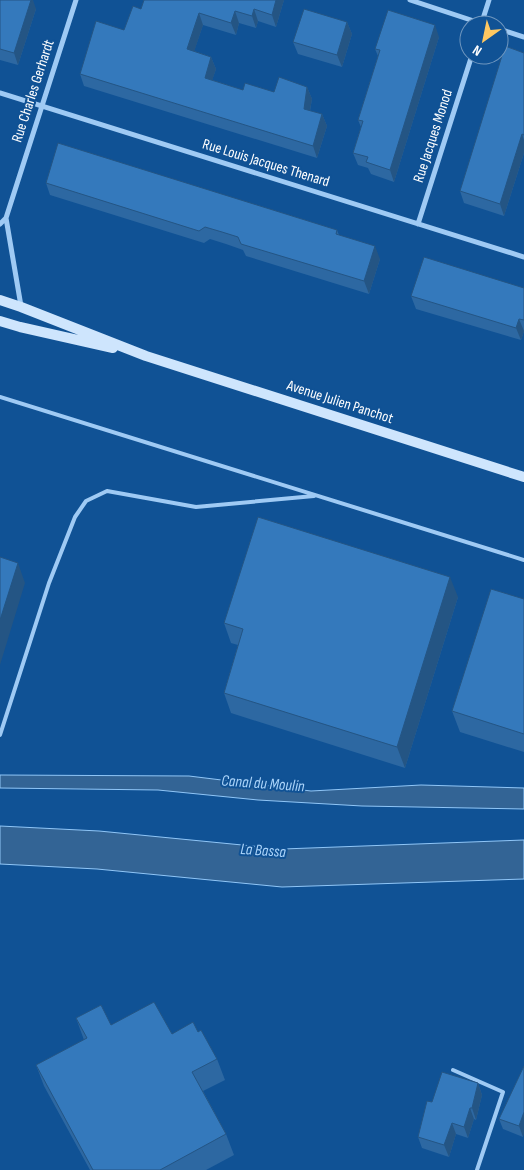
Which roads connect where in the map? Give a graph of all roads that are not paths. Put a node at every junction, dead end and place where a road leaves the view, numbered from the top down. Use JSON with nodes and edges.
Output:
{"nodes":[{"id":1,"x":76,"y":0,"type":"edge"},
{"id":2,"x":410,"y":0,"type":"edge"},
{"id":3,"x":490,"y":0,"type":"edge"},
{"id":4,"x":486,"y":15,"type":"edge"},
{"id":5,"x":459,"y":17,"type":"edge"},
{"id":6,"x":509,"y":32,"type":"edge"},
{"id":7,"x":524,"y":37,"type":"edge"},
{"id":8,"x":469,"y":65,"type":"edge"},
{"id":9,"x":0,"y":93,"type":"edge"},
{"id":10,"x":41,"y":106,"type":"junction"},
{"id":11,"x":6,"y":218,"type":"junction"},
{"id":12,"x":0,"y":224,"type":"edge"},
{"id":13,"x":418,"y":224,"type":"junction"},
{"id":14,"x":524,"y":257,"type":"edge"},
{"id":15,"x":0,"y":300,"type":"edge"},
{"id":16,"x":21,"y":307,"type":"junction"},
{"id":17,"x":0,"y":321,"type":"edge"},
{"id":18,"x":146,"y":356,"type":"junction"},
{"id":19,"x":0,"y":397,"type":"edge"},
{"id":20,"x":524,"y":477,"type":"edge"},
{"id":21,"x":316,"y":496,"type":"junction"},
{"id":22,"x":524,"y":560,"type":"edge"},
{"id":23,"x":0,"y":735,"type":"edge"},
{"id":24,"x":453,"y":1070,"type":"dead end"},
{"id":25,"x":477,"y":1170,"type":"edge"}],
"edges":[{"from":1,"to":10,"type":"street","name":"Rue Charles Gerhardt"},
{"from":2,"to":5,"type":"street"},
{"from":3,"to":4,"type":"street"},
{"from":6,"to":7,"type":"street"},
{"from":8,"to":13,"type":"street","name":"Rue Jacques Monod"},
{"from":9,"to":10,"type":"street","name":"Rue Louis Jacques Thenard"},
{"from":10,"to":11,"type":"street","name":"Rue Charles Gerhardt"},
{"from":10,"to":13,"type":"street","name":"Rue Louis Jacques Thenard"},
{"from":11,"to":12,"type":"street"},
{"from":11,"to":16,"type":"street"},
{"from":13,"to":14,"type":"street","name":"Rue Louis Jacques Thenard"},
{"from":15,"to":16,"type":"main road","name":"Avenue Julien Panchot"},
{"from":16,"to":18,"type":"main road","name":"Avenue Julien Panchot"},
{"from":17,"to":18,"type":"main road","name":"Avenue Julien Panchot"},
{"from":18,"to":20,"type":"main road","name":"Avenue Julien Panchot"},
{"from":19,"to":21,"type":"lane"},
{"from":21,"to":22,"type":"lane"},
{"from":21,"to":23,"type":"lane"},
{"from":24,"to":25,"type":"lane"}]}
